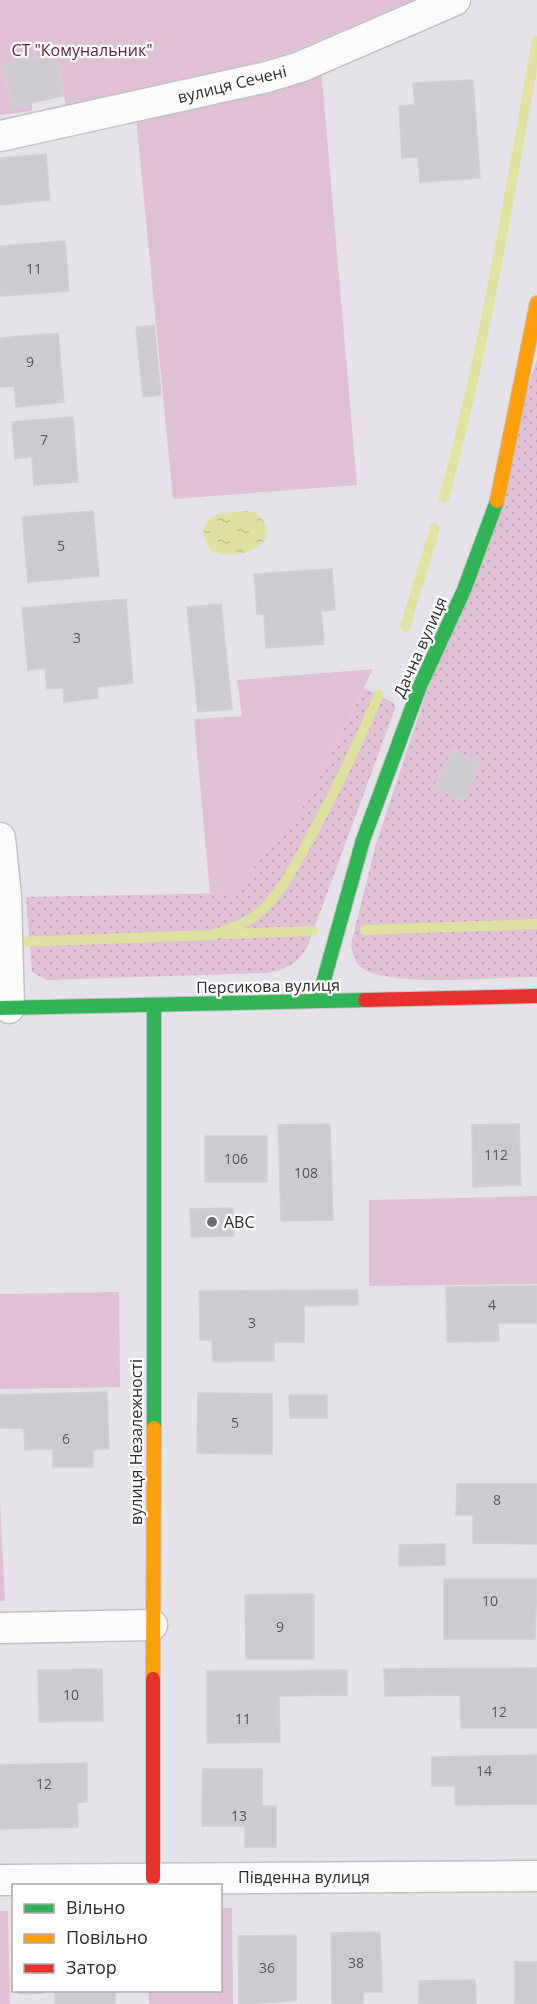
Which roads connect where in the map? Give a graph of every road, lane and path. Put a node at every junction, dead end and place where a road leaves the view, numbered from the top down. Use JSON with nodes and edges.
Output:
{"nodes":[{"id":1,"x":455,"y":0,"type":"edge"},
{"id":2,"x":0,"y":136,"type":"edge"},
{"id":3,"x":537,"y":303,"type":"edge"},
{"id":4,"x":0,"y":838,"type":"edge"},
{"id":5,"x":537,"y":996,"type":"edge"},
{"id":6,"x":318,"y":1001,"type":"junction"},
{"id":7,"x":154,"y":1005,"type":"junction"},
{"id":8,"x":4,"y":1008,"type":"edge"},
{"id":9,"x":152,"y":1625,"type":"junction"},
{"id":10,"x":0,"y":1628,"type":"edge"},
{"id":11,"x":537,"y":1876,"type":"edge"},
{"id":12,"x":153,"y":1878,"type":"junction"},
{"id":13,"x":0,"y":1880,"type":"edge"}],
"edges":[{"from":1,"to":2,"type":"street","name":"вулиця Сечені"},
{"from":3,"to":6,"type":"street","name":"Дачна вулиця"},
{"from":4,"to":8,"type":"street"},
{"from":5,"to":6,"type":"street","name":"Персикова вулиця"},
{"from":6,"to":7,"type":"street","name":"Персикова вулиця"},
{"from":7,"to":8,"type":"street","name":"Персикова вулиця"},
{"from":7,"to":9,"type":"street","name":"вулиця Незалежності"},
{"from":9,"to":10,"type":"street"},
{"from":9,"to":12,"type":"street","name":"вулиця Незалежності"},
{"from":11,"to":12,"type":"street","name":"Південна вулиця"},
{"from":12,"to":13,"type":"street","name":"Південна вулиця"}]}
